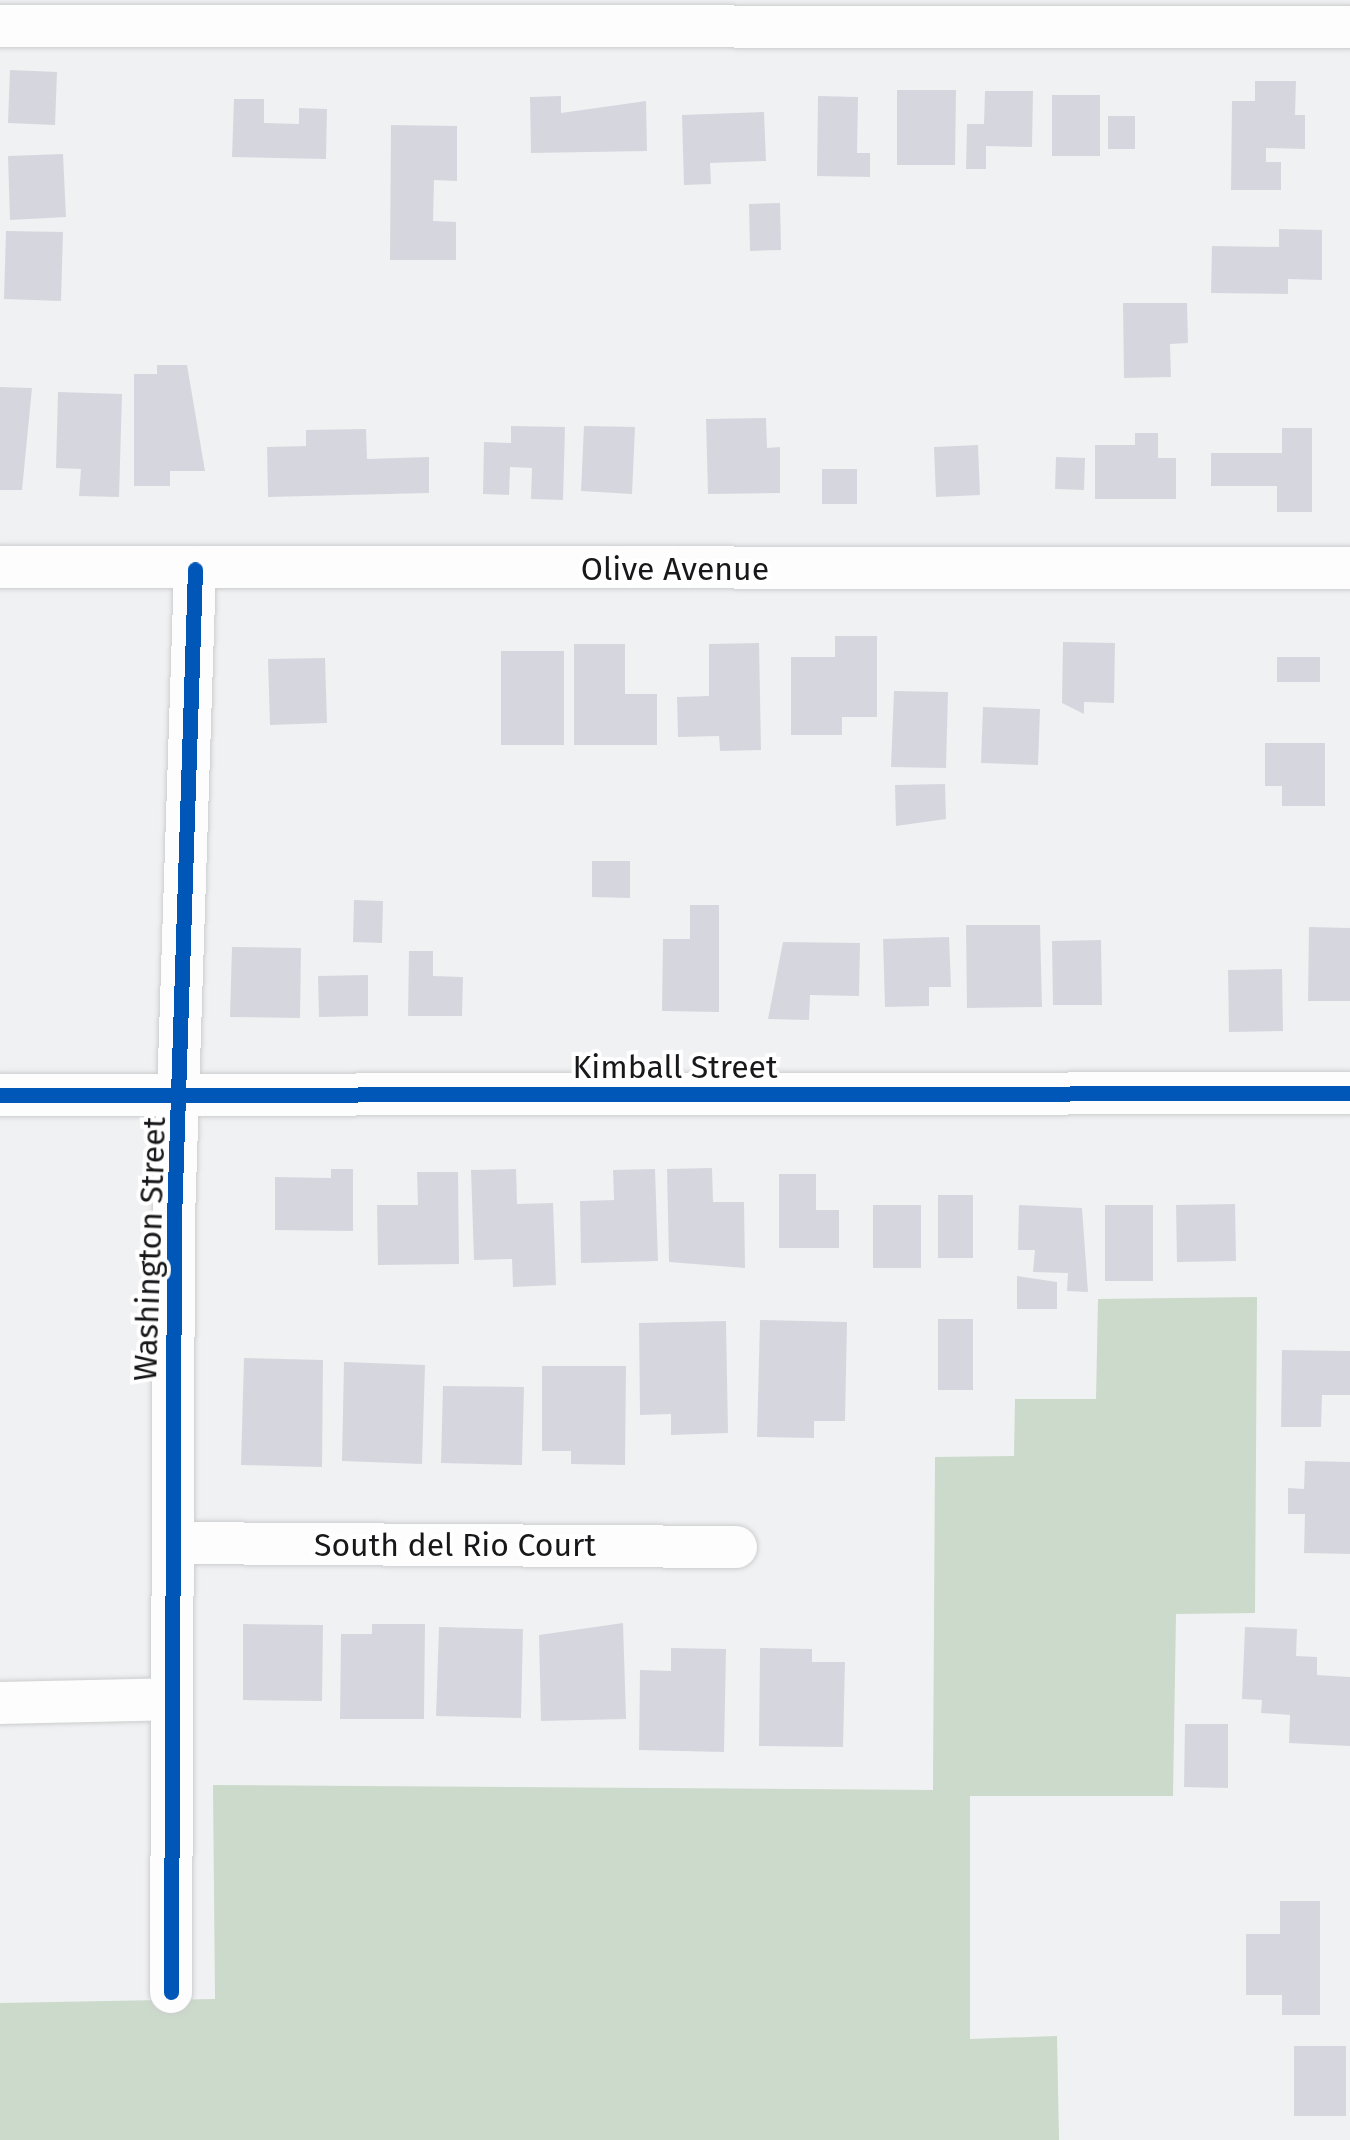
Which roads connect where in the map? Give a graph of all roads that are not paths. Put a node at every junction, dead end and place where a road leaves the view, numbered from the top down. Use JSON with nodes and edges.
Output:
{"nodes":[{"id":1,"x":0,"y":26,"type":"edge"},
{"id":2,"x":1350,"y":26,"type":"edge"},
{"id":3,"x":0,"y":567,"type":"edge"},
{"id":4,"x":1350,"y":568,"type":"edge"},
{"id":5,"x":195,"y":569,"type":"junction"},
{"id":6,"x":1350,"y":1093,"type":"edge"},
{"id":7,"x":0,"y":1095,"type":"edge"},
{"id":8,"x":183,"y":1096,"type":"junction"},
{"id":9,"x":173,"y":1543,"type":"junction"},
{"id":10,"x":736,"y":1547,"type":"dead end"},
{"id":11,"x":171,"y":1700,"type":"junction"},
{"id":12,"x":0,"y":1703,"type":"edge"},
{"id":13,"x":171,"y":1992,"type":"dead end"}],
"edges":[{"from":1,"to":2,"type":"street"},
{"from":3,"to":5,"type":"street","name":"Olive Avenue"},
{"from":4,"to":5,"type":"street","name":"Olive Avenue"},
{"from":5,"to":8,"type":"street","name":"Washington Street"},
{"from":6,"to":8,"type":"street","name":"Kimball Street"},
{"from":7,"to":8,"type":"street","name":"Kimball Street"},
{"from":8,"to":9,"type":"street","name":"Washington Street"},
{"from":9,"to":10,"type":"street","name":"South del Rio Court"},
{"from":9,"to":11,"type":"street","name":"Washington Street"},
{"from":11,"to":12,"type":"street"},
{"from":11,"to":13,"type":"street","name":"Washington Street"}]}
